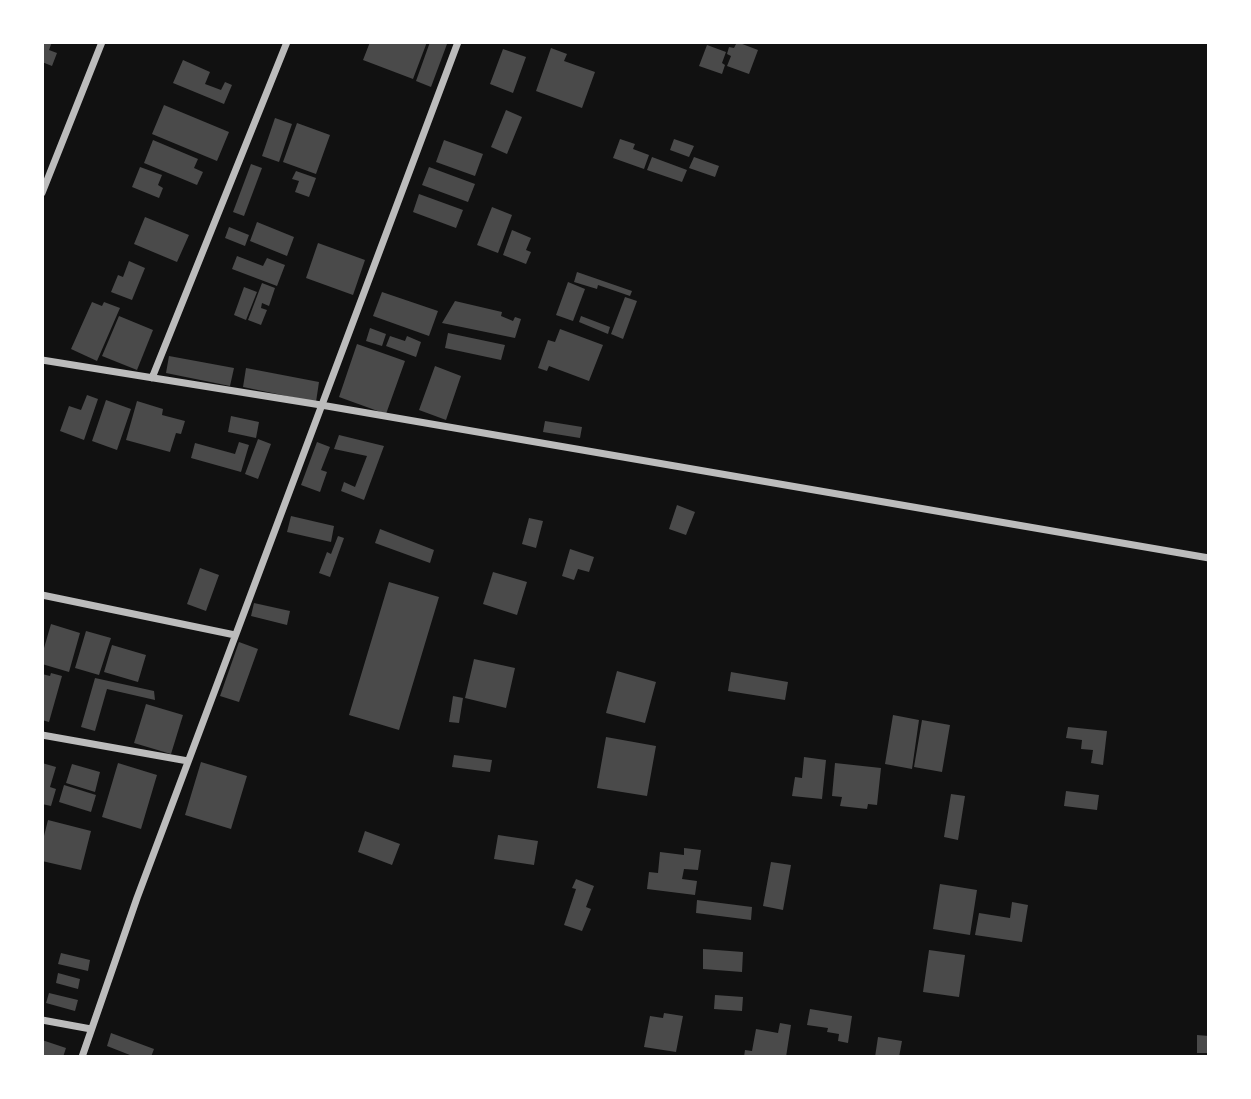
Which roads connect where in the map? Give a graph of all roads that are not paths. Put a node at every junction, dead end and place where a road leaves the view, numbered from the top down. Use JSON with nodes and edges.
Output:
{"nodes":[{"id":1,"x":102,"y":42,"type":"edge"},
{"id":2,"x":287,"y":42,"type":"edge"},
{"id":3,"x":458,"y":42,"type":"edge"},
{"id":4,"x":42,"y":193,"type":"edge"},
{"id":5,"x":42,"y":360,"type":"edge"},
{"id":6,"x":152,"y":378,"type":"junction"},
{"id":7,"x":321,"y":405,"type":"junction"},
{"id":8,"x":1209,"y":558,"type":"edge"},
{"id":9,"x":42,"y":595,"type":"edge"},
{"id":10,"x":235,"y":635,"type":"junction"},
{"id":11,"x":42,"y":735,"type":"edge"},
{"id":12,"x":188,"y":761,"type":"junction"},
{"id":13,"x":42,"y":1020,"type":"edge"},
{"id":14,"x":92,"y":1029,"type":"junction"},
{"id":15,"x":82,"y":1057,"type":"edge"}],
"edges":[{"from":1,"to":4,"type":"street"},
{"from":2,"to":6,"type":"street"},
{"from":3,"to":7,"type":"street"},
{"from":5,"to":6,"type":"street"},
{"from":6,"to":7,"type":"street"},
{"from":7,"to":8,"type":"street"},
{"from":7,"to":10,"type":"street"},
{"from":9,"to":10,"type":"street"},
{"from":10,"to":12,"type":"street"},
{"from":11,"to":12,"type":"street"},
{"from":12,"to":14,"type":"street"},
{"from":13,"to":14,"type":"street"},
{"from":14,"to":15,"type":"street"}]}
